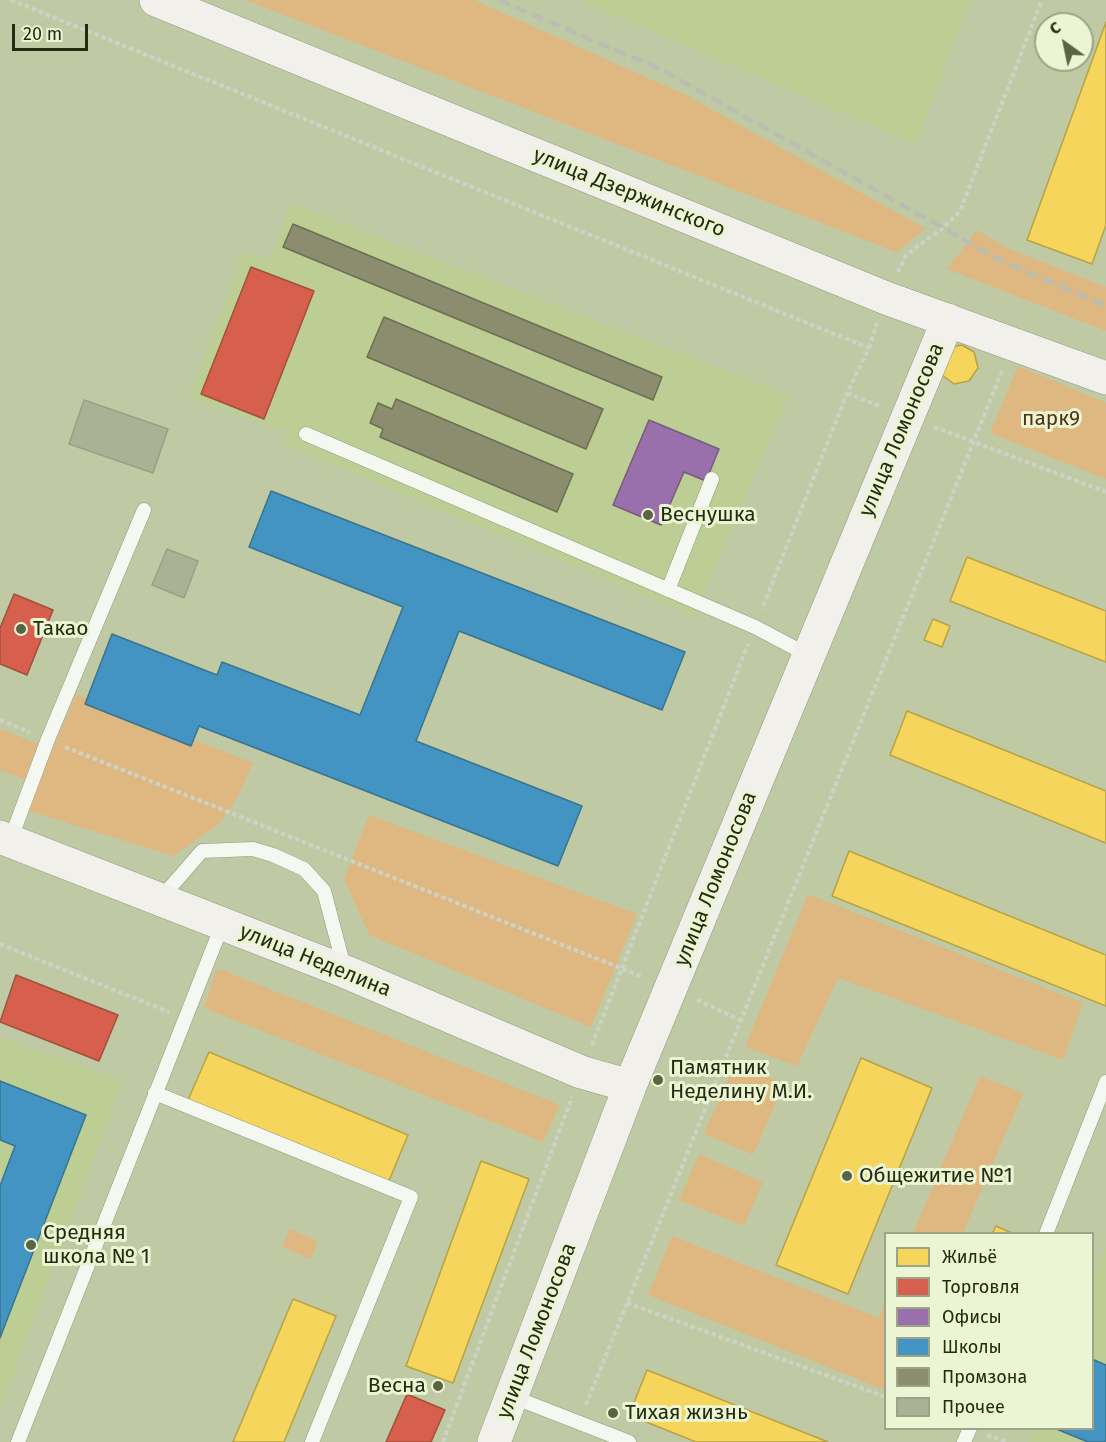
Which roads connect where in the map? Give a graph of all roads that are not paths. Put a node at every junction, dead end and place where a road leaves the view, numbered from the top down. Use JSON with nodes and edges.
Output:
{"nodes":[{"id":1,"x":156,"y":0,"type":"edge"},
{"id":2,"x":948,"y":320,"type":"junction"},
{"id":3,"x":1106,"y":378,"type":"edge"},
{"id":4,"x":306,"y":434,"type":"dead end"},
{"id":5,"x":712,"y":479,"type":"dead end"},
{"id":6,"x":144,"y":510,"type":"dead end"},
{"id":7,"x":668,"y":590,"type":"junction"},
{"id":8,"x":808,"y":655,"type":"junction"},
{"id":9,"x":5,"y":839,"type":"edge"},
{"id":10,"x":161,"y":898,"type":"junction"},
{"id":11,"x":223,"y":923,"type":"junction"},
{"id":12,"x":346,"y":972,"type":"junction"},
{"id":13,"x":1106,"y":1082,"type":"edge"},
{"id":14,"x":630,"y":1086,"type":"junction"},
{"id":15,"x":155,"y":1094,"type":"junction"},
{"id":16,"x":1046,"y":1232,"type":"edge"},
{"id":17,"x":513,"y":1397,"type":"junction"},
{"id":18,"x":18,"y":1442,"type":"edge"},
{"id":19,"x":312,"y":1442,"type":"edge"},
{"id":20,"x":494,"y":1442,"type":"edge"},
{"id":21,"x":629,"y":1442,"type":"edge"}],
"edges":[{"from":1,"to":2,"type":"street","name":"улица Дзержинского"},
{"from":2,"to":3,"type":"street","name":"улица Дзержинского"},
{"from":2,"to":8,"type":"street","name":"улица Ломоносова"},
{"from":4,"to":7,"type":"lane"},
{"from":5,"to":7,"type":"lane"},
{"from":6,"to":9,"type":"lane"},
{"from":7,"to":8,"type":"lane"},
{"from":8,"to":14,"type":"street","name":"улица Ломоносова"},
{"from":9,"to":10,"type":"street","name":"улица Неделина"},
{"from":10,"to":11,"type":"street","name":"улица Неделина"},
{"from":10,"to":12,"type":"lane"},
{"from":11,"to":12,"type":"street","name":"улица Неделина"},
{"from":11,"to":15,"type":"lane"},
{"from":12,"to":14,"type":"street","name":"улица Неделина"},
{"from":13,"to":16,"type":"lane"},
{"from":14,"to":17,"type":"street","name":"улица Ломоносова"},
{"from":15,"to":18,"type":"lane"},
{"from":15,"to":19,"type":"lane"},
{"from":17,"to":20,"type":"street","name":"улица Ломоносова"},
{"from":17,"to":21,"type":"lane"}]}
